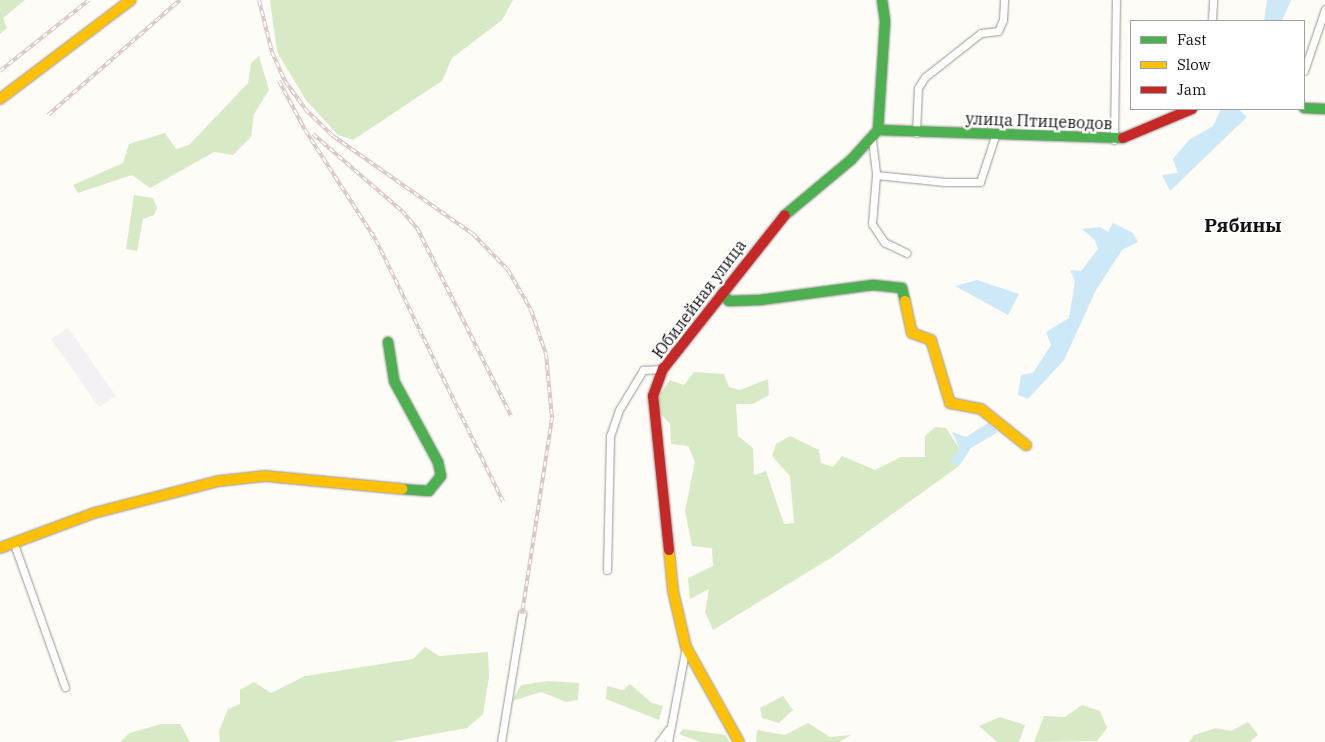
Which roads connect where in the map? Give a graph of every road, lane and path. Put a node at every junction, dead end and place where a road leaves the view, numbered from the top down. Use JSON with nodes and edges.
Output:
{"nodes":[{"id":1,"x":131,"y":0,"type":"edge"},
{"id":2,"x":882,"y":0,"type":"edge"},
{"id":3,"x":1004,"y":0,"type":"edge"},
{"id":4,"x":1116,"y":0,"type":"edge"},
{"id":5,"x":1213,"y":0,"type":"edge"},
{"id":6,"x":1325,"y":9,"type":"edge"},
{"id":7,"x":1212,"y":20,"type":"edge"},
{"id":8,"x":1305,"y":69,"type":"edge"},
{"id":9,"x":0,"y":100,"type":"edge"},
{"id":10,"x":1305,"y":108,"type":"edge"},
{"id":11,"x":1325,"y":109,"type":"edge"},
{"id":12,"x":1190,"y":110,"type":"edge"},
{"id":13,"x":878,"y":130,"type":"junction"},
{"id":14,"x":916,"y":133,"type":"junction"},
{"id":15,"x":994,"y":136,"type":"junction"},
{"id":16,"x":872,"y":140,"type":"junction"},
{"id":17,"x":1114,"y":140,"type":"junction"},
{"id":18,"x":876,"y":175,"type":"junction"},
{"id":19,"x":907,"y":253,"type":"dead end"},
{"id":20,"x":722,"y":294,"type":"junction"},
{"id":21,"x":388,"y":342,"type":"dead end"},
{"id":22,"x":663,"y":369,"type":"junction"},
{"id":23,"x":1026,"y":445,"type":"dead end"},
{"id":24,"x":14,"y":544,"type":"junction"},
{"id":25,"x":0,"y":548,"type":"edge"},
{"id":26,"x":607,"y":570,"type":"dead end"},
{"id":27,"x":522,"y":614,"type":"dead end"},
{"id":28,"x":686,"y":647,"type":"junction"},
{"id":29,"x":65,"y":687,"type":"dead end"},
{"id":30,"x":668,"y":730,"type":"junction"},
{"id":31,"x":501,"y":742,"type":"edge"},
{"id":32,"x":660,"y":742,"type":"edge"},
{"id":33,"x":668,"y":742,"type":"edge"},
{"id":34,"x":739,"y":742,"type":"edge"}],
"edges":[{"from":1,"to":9,"type":"street"},
{"from":2,"to":13,"type":"street","name":"Юбилейная улица"},
{"from":3,"to":14,"type":"street"},
{"from":4,"to":17,"type":"street"},
{"from":5,"to":7,"type":"street"},
{"from":6,"to":8,"type":"street"},
{"from":10,"to":11,"type":"street"},
{"from":12,"to":17,"type":"street","name":"улица Птицеводов"},
{"from":13,"to":14,"type":"street","name":"улица Птицеводов"},
{"from":13,"to":16,"type":"street","name":"Юбилейная улица"},
{"from":14,"to":15,"type":"street","name":"улица Птицеводов"},
{"from":15,"to":17,"type":"street","name":"улица Птицеводов"},
{"from":15,"to":18,"type":"street"},
{"from":16,"to":18,"type":"street"},
{"from":16,"to":20,"type":"street","name":"Юбилейная улица"},
{"from":18,"to":19,"type":"street"},
{"from":20,"to":22,"type":"street","name":"Юбилейная улица"},
{"from":20,"to":23,"type":"street"},
{"from":21,"to":24,"type":"street"},
{"from":22,"to":26,"type":"street"},
{"from":22,"to":28,"type":"street","name":"Юбилейная улица"},
{"from":24,"to":25,"type":"street"},
{"from":24,"to":29,"type":"street"},
{"from":27,"to":31,"type":"street"},
{"from":28,"to":30,"type":"street"},
{"from":28,"to":34,"type":"street","name":"Юбилейная улица"},
{"from":30,"to":32,"type":"street"},
{"from":30,"to":33,"type":"street"}]}
